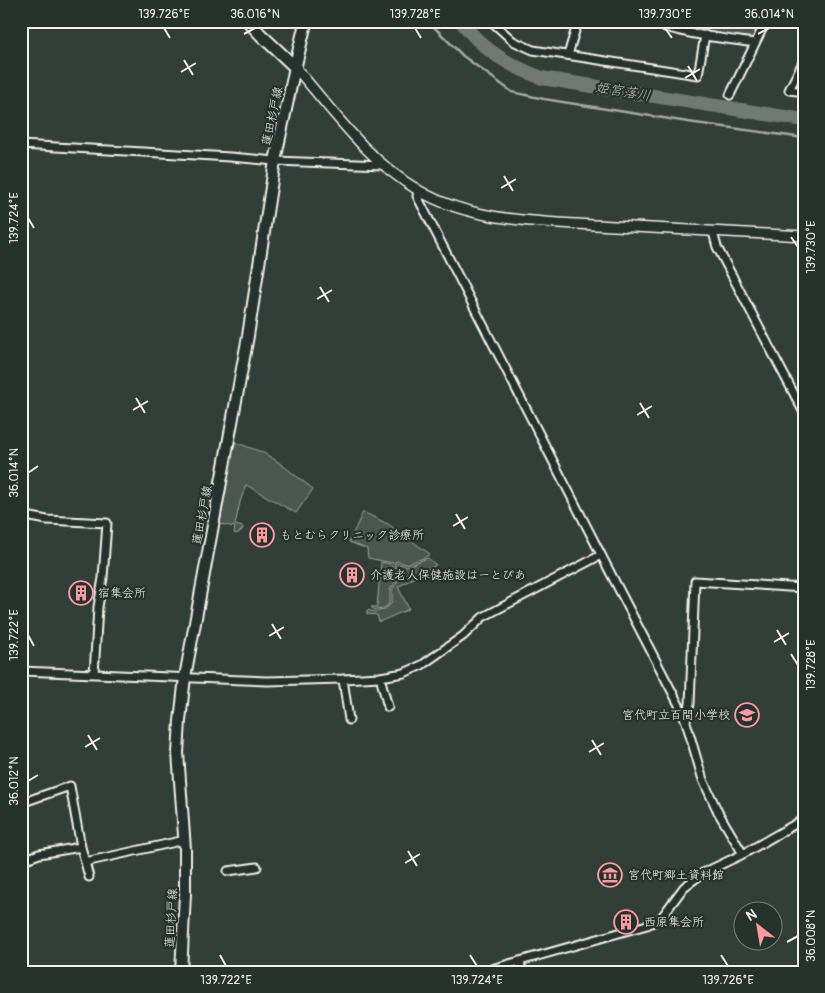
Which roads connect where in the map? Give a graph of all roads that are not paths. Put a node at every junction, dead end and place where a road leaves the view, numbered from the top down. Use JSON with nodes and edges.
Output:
{"nodes":[{"id":1,"x":248,"y":21,"type":"edge"},
{"id":2,"x":306,"y":21,"type":"edge"},
{"id":3,"x":491,"y":21,"type":"edge"},
{"id":4,"x":578,"y":21,"type":"edge"},
{"id":5,"x":647,"y":21,"type":"edge"},
{"id":6,"x":766,"y":21,"type":"edge"},
{"id":7,"x":705,"y":35,"type":"junction"},
{"id":8,"x":755,"y":43,"type":"junction"},
{"id":9,"x":568,"y":55,"type":"junction"},
{"id":10,"x":804,"y":60,"type":"edge"},
{"id":11,"x":296,"y":67,"type":"junction"},
{"id":12,"x":804,"y":92,"type":"edge"},
{"id":13,"x":730,"y":94,"type":"dead end"},
{"id":14,"x":21,"y":145,"type":"edge"},
{"id":15,"x":275,"y":161,"type":"junction"},
{"id":16,"x":383,"y":165,"type":"junction"},
{"id":17,"x":418,"y":190,"type":"junction"},
{"id":18,"x":713,"y":232,"type":"junction"},
{"id":19,"x":804,"y":236,"type":"edge"},
{"id":20,"x":804,"y":413,"type":"edge"},
{"id":21,"x":21,"y":515,"type":"edge"},
{"id":22,"x":601,"y":555,"type":"junction"},
{"id":23,"x":804,"y":588,"type":"edge"},
{"id":24,"x":21,"y":671,"type":"edge"},
{"id":25,"x":94,"y":674,"type":"junction"},
{"id":26,"x":185,"y":677,"type":"junction"},
{"id":27,"x":380,"y":677,"type":"junction"},
{"id":28,"x":342,"y":680,"type":"junction"},
{"id":29,"x":388,"y":707,"type":"dead end"},
{"id":30,"x":349,"y":720,"type":"dead end"},
{"id":31,"x":686,"y":722,"type":"junction"},
{"id":32,"x":21,"y":803,"type":"edge"},
{"id":33,"x":804,"y":819,"type":"edge"},
{"id":34,"x":185,"y":840,"type":"junction"},
{"id":35,"x":81,"y":847,"type":"junction"},
{"id":36,"x":743,"y":854,"type":"junction"},
{"id":37,"x":21,"y":861,"type":"edge"},
{"id":38,"x":85,"y":862,"type":"junction"},
{"id":39,"x":257,"y":867,"type":"dead end"},
{"id":40,"x":228,"y":871,"type":"dead end"},
{"id":41,"x":89,"y":877,"type":"dead end"},
{"id":42,"x":519,"y":961,"type":"junction"},
{"id":43,"x":180,"y":972,"type":"edge"},
{"id":44,"x":481,"y":972,"type":"edge"},
{"id":45,"x":522,"y":972,"type":"edge"}],
"edges":[{"from":1,"to":11,"type":"main road"},
{"from":2,"to":11,"type":"main road"},
{"from":3,"to":9,"type":"street"},
{"from":4,"to":9,"type":"street"},
{"from":5,"to":7,"type":"street"},
{"from":6,"to":8,"type":"street"},
{"from":7,"to":8,"type":"street"},
{"from":7,"to":9,"type":"street"},
{"from":8,"to":13,"type":"street"},
{"from":10,"to":12,"type":"street"},
{"from":11,"to":15,"type":"main road","name":"蓮田杉戸線"},
{"from":11,"to":16,"type":"street"},
{"from":14,"to":15,"type":"street"},
{"from":15,"to":16,"type":"street"},
{"from":15,"to":26,"type":"main road","name":"蓮田杉戸線"},
{"from":16,"to":17,"type":"street"},
{"from":17,"to":18,"type":"street"},
{"from":17,"to":22,"type":"street"},
{"from":18,"to":19,"type":"street"},
{"from":18,"to":20,"type":"street"},
{"from":21,"to":25,"type":"street"},
{"from":22,"to":27,"type":"street"},
{"from":22,"to":31,"type":"street"},
{"from":23,"to":31,"type":"street"},
{"from":24,"to":25,"type":"street"},
{"from":25,"to":26,"type":"street"},
{"from":26,"to":28,"type":"street"},
{"from":26,"to":34,"type":"main road","name":"蓮田杉戸線"},
{"from":27,"to":28,"type":"street"},
{"from":27,"to":29,"type":"street"},
{"from":28,"to":30,"type":"street"},
{"from":31,"to":36,"type":"street"},
{"from":32,"to":35,"type":"street"},
{"from":33,"to":36,"type":"street"},
{"from":34,"to":38,"type":"street"},
{"from":34,"to":43,"type":"main road","name":"蓮田杉戸線"},
{"from":35,"to":37,"type":"street"},
{"from":35,"to":38,"type":"street"},
{"from":36,"to":42,"type":"street"},
{"from":38,"to":41,"type":"street"},
{"from":39,"to":40,"type":"street"},
{"from":42,"to":44,"type":"street"},
{"from":42,"to":45,"type":"street"}]}
